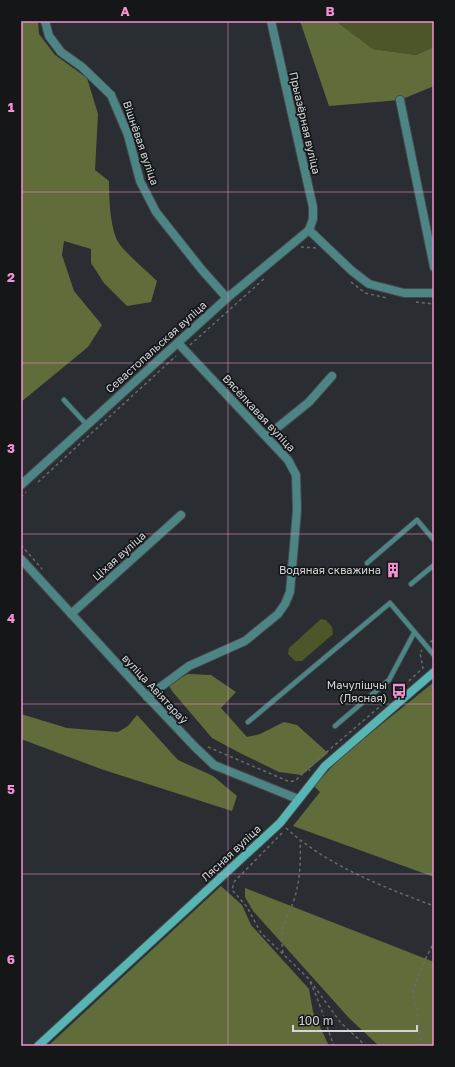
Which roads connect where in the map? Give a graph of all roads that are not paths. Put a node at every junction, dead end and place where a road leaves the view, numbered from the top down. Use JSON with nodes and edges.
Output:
{"nodes":[{"id":1,"x":45,"y":21,"type":"edge"},
{"id":2,"x":271,"y":21,"type":"edge"},
{"id":3,"x":400,"y":100,"type":"dead end"},
{"id":4,"x":309,"y":230,"type":"junction"},
{"id":5,"x":434,"y":267,"type":"edge"},
{"id":6,"x":434,"y":293,"type":"edge"},
{"id":7,"x":227,"y":298,"type":"junction"},
{"id":8,"x":181,"y":346,"type":"junction"},
{"id":9,"x":332,"y":376,"type":"dead end"},
{"id":10,"x":64,"y":400,"type":"dead end"},
{"id":11,"x":86,"y":424,"type":"junction"},
{"id":12,"x":267,"y":436,"type":"junction"},
{"id":13,"x":21,"y":485,"type":"edge"},
{"id":14,"x":181,"y":515,"type":"dead end"},
{"id":15,"x":434,"y":540,"type":"edge"},
{"id":16,"x":21,"y":559,"type":"edge"},
{"id":17,"x":368,"y":562,"type":"dead end"},
{"id":18,"x":434,"y":565,"type":"edge"},
{"id":19,"x":411,"y":584,"type":"dead end"},
{"id":20,"x":71,"y":614,"type":"junction"},
{"id":21,"x":414,"y":632,"type":"junction"},
{"id":22,"x":434,"y":655,"type":"edge"},
{"id":23,"x":434,"y":672,"type":"edge"},
{"id":24,"x":147,"y":697,"type":"junction"},
{"id":25,"x":248,"y":722,"type":"dead end"},
{"id":26,"x":335,"y":726,"type":"dead end"},
{"id":27,"x":298,"y":798,"type":"junction"},
{"id":28,"x":38,"y":1046,"type":"edge"}],
"edges":[{"from":1,"to":7,"type":"street","name":"Вішнёвая вуліца"},
{"from":2,"to":4,"type":"street","name":"Прыазёрная вуліца"},
{"from":3,"to":5,"type":"street"},
{"from":4,"to":6,"type":"street"},
{"from":4,"to":7,"type":"street","name":"Севастопальская вуліца"},
{"from":7,"to":8,"type":"street","name":"Севастопальская вуліца"},
{"from":8,"to":11,"type":"street","name":"Севастопальская вуліца"},
{"from":8,"to":12,"type":"street","name":"Вясёлкавая вуліца"},
{"from":9,"to":12,"type":"street"},
{"from":10,"to":11,"type":"lane"},
{"from":11,"to":13,"type":"street","name":"Севастопальская вуліца"},
{"from":12,"to":24,"type":"street","name":"Вясёлкавая вуліца"},
{"from":14,"to":20,"type":"street","name":"Ціхая вуліца"},
{"from":15,"to":17,"type":"lane"},
{"from":16,"to":20,"type":"street","name":"вуліца Авіятараў"},
{"from":18,"to":19,"type":"lane"},
{"from":20,"to":24,"type":"street","name":"вуліца Авіятараў"},
{"from":21,"to":22,"type":"lane"},
{"from":21,"to":25,"type":"lane"},
{"from":21,"to":26,"type":"lane"},
{"from":23,"to":27,"type":"main road","name":"Лясная вуліца"},
{"from":24,"to":27,"type":"street","name":"вуліца Авіятараў"},
{"from":27,"to":28,"type":"main road","name":"Лясная вуліца"}]}
